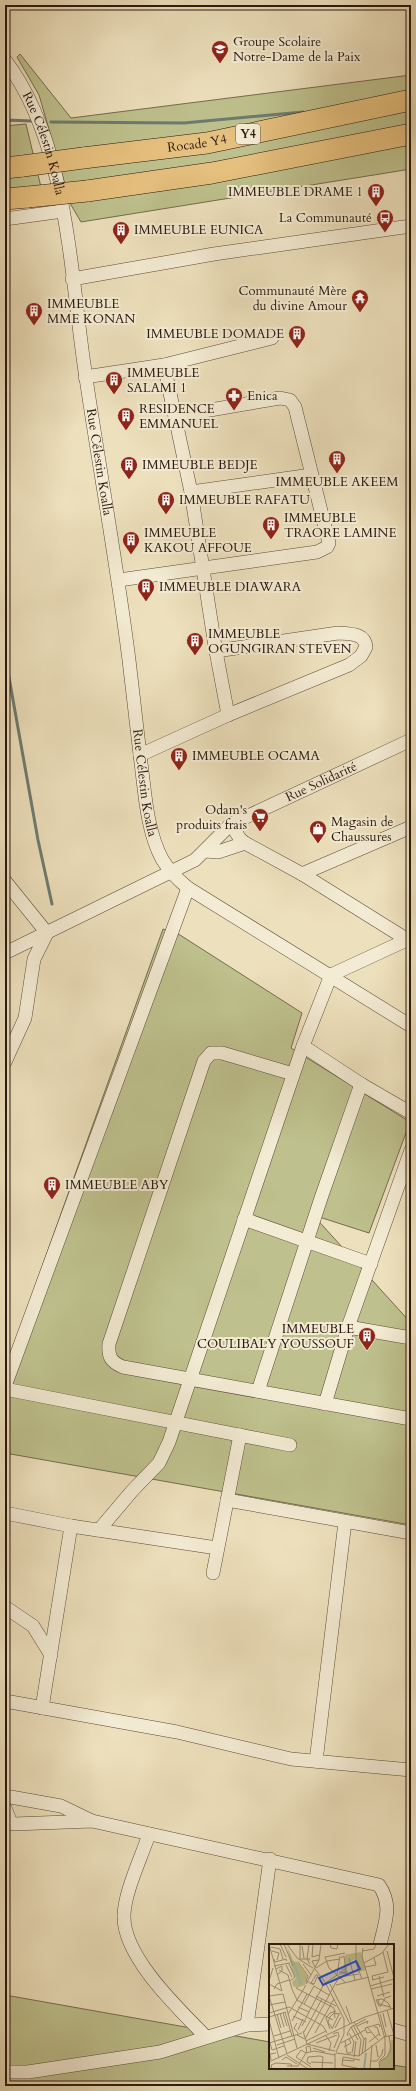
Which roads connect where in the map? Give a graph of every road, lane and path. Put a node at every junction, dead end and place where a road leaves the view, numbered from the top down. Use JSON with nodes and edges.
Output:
{"nodes":[{"id":1,"x":5,"y":60,"type":"edge"},
{"id":2,"x":411,"y":100,"type":"edge"},
{"id":3,"x":411,"y":134,"type":"edge"},
{"id":4,"x":14,"y":167,"type":"edge"},
{"id":5,"x":5,"y":199,"type":"edge"},
{"id":6,"x":62,"y":212,"type":"junction"},
{"id":7,"x":5,"y":219,"type":"edge"},
{"id":8,"x":411,"y":226,"type":"edge"},
{"id":9,"x":72,"y":279,"type":"junction"},
{"id":10,"x":272,"y":338,"type":"dead end"},
{"id":11,"x":164,"y":365,"type":"junction"},
{"id":12,"x":86,"y":377,"type":"junction"},
{"id":13,"x":174,"y":416,"type":"junction"},
{"id":14,"x":311,"y":475,"type":"junction"},
{"id":15,"x":191,"y":492,"type":"junction"},
{"id":16,"x":204,"y":568,"type":"junction"},
{"id":17,"x":119,"y":580,"type":"junction"},
{"id":18,"x":216,"y":651,"type":"junction"},
{"id":19,"x":228,"y":715,"type":"junction"},
{"id":20,"x":411,"y":740,"type":"edge"},
{"id":21,"x":140,"y":755,"type":"junction"},
{"id":22,"x":231,"y":824,"type":"junction"},
{"id":23,"x":411,"y":827,"type":"edge"},
{"id":24,"x":245,"y":843,"type":"junction"},
{"id":25,"x":205,"y":851,"type":"junction"},
{"id":26,"x":170,"y":872,"type":"junction"},
{"id":27,"x":302,"y":874,"type":"junction"},
{"id":28,"x":5,"y":881,"type":"edge"},
{"id":29,"x":188,"y":888,"type":"junction"},
{"id":30,"x":47,"y":933,"type":"junction"},
{"id":31,"x":410,"y":940,"type":"edge"},
{"id":32,"x":5,"y":953,"type":"edge"},
{"id":33,"x":331,"y":975,"type":"junction"},
{"id":34,"x":411,"y":1026,"type":"edge"},
{"id":35,"x":303,"y":1046,"type":"junction"},
{"id":36,"x":5,"y":1062,"type":"edge"},
{"id":37,"x":293,"y":1074,"type":"junction"},
{"id":38,"x":361,"y":1084,"type":"junction"},
{"id":39,"x":411,"y":1113,"type":"edge"},
{"id":40,"x":411,"y":1150,"type":"edge"},
{"id":41,"x":244,"y":1219,"type":"junction"},
{"id":42,"x":306,"y":1242,"type":"junction"},
{"id":43,"x":371,"y":1264,"type":"junction"},
{"id":44,"x":348,"y":1327,"type":"junction"},
{"id":45,"x":411,"y":1338,"type":"edge"},
{"id":46,"x":189,"y":1380,"type":"junction"},
{"id":47,"x":5,"y":1386,"type":"edge"},
{"id":48,"x":5,"y":1389,"type":"edge"},
{"id":49,"x":258,"y":1391,"type":"junction"},
{"id":50,"x":324,"y":1404,"type":"junction"},
{"id":51,"x":411,"y":1419,"type":"edge"},
{"id":52,"x":176,"y":1422,"type":"junction"},
{"id":53,"x":240,"y":1435,"type":"junction"},
{"id":54,"x":290,"y":1445,"type":"dead end"},
{"id":55,"x":227,"y":1500,"type":"junction"},
{"id":56,"x":5,"y":1513,"type":"edge"},
{"id":57,"x":345,"y":1522,"type":"junction"},
{"id":58,"x":71,"y":1526,"type":"junction"},
{"id":59,"x":99,"y":1530,"type":"junction"},
{"id":60,"x":411,"y":1533,"type":"edge"},
{"id":61,"x":217,"y":1548,"type":"junction"},
{"id":62,"x":213,"y":1573,"type":"dead end"},
{"id":63,"x":5,"y":1607,"type":"edge"},
{"id":64,"x":51,"y":1655,"type":"junction"},
{"id":65,"x":5,"y":1701,"type":"edge"},
{"id":66,"x":42,"y":1708,"type":"junction"},
{"id":67,"x":316,"y":1761,"type":"junction"},
{"id":68,"x":411,"y":1770,"type":"edge"},
{"id":69,"x":5,"y":1796,"type":"edge"},
{"id":70,"x":5,"y":1808,"type":"edge"},
{"id":71,"x":92,"y":1821,"type":"junction"},
{"id":72,"x":149,"y":1834,"type":"junction"},
{"id":73,"x":270,"y":1859,"type":"junction"},
{"id":74,"x":380,"y":1944,"type":"edge"},
{"id":75,"x":269,"y":2024,"type":"edge"},
{"id":76,"x":247,"y":2025,"type":"junction"},
{"id":77,"x":394,"y":2030,"type":"edge"},
{"id":78,"x":411,"y":2035,"type":"edge"},
{"id":79,"x":206,"y":2037,"type":"junction"},
{"id":80,"x":5,"y":2072,"type":"edge"}],
"edges":[{"from":1,"to":6,"type":"street","name":"Rue Célestin Koalla"},
{"from":2,"to":4,"type":"highway","name":"Rocade Y4","number":"Y4","bridge":true},
{"from":3,"to":5,"type":"highway","number":"Y4","bridge":true},
{"from":6,"to":7,"type":"street"},
{"from":6,"to":9,"type":"street","name":"Rue Célestin Koalla"},
{"from":8,"to":9,"type":"street"},
{"from":9,"to":12,"type":"street","name":"Rue Célestin Koalla"},
{"from":10,"to":11,"type":"street"},
{"from":11,"to":12,"type":"street"},
{"from":11,"to":13,"type":"street"},
{"from":12,"to":17,"type":"street","name":"Rue Célestin Koalla"},
{"from":13,"to":14,"type":"street"},
{"from":13,"to":15,"type":"street"},
{"from":14,"to":15,"type":"street"},
{"from":14,"to":16,"type":"street"},
{"from":15,"to":16,"type":"street"},
{"from":16,"to":17,"type":"street"},
{"from":16,"to":18,"type":"street"},
{"from":17,"to":21,"type":"street","name":"Rue Célestin Koalla"},
{"from":18,"to":19,"type":"street"},
{"from":18,"to":19,"type":"street"},
{"from":19,"to":21,"type":"street"},
{"from":20,"to":22,"type":"street","name":"Rue Solidarité"},
{"from":21,"to":26,"type":"street","name":"Rue Célestin Koalla"},
{"from":22,"to":24,"type":"street"},
{"from":22,"to":25,"type":"street"},
{"from":23,"to":27,"type":"street"},
{"from":24,"to":25,"type":"street"},
{"from":24,"to":27,"type":"street"},
{"from":25,"to":26,"type":"street"},
{"from":26,"to":29,"type":"street","name":"Rue Célestin Koalla"},
{"from":26,"to":30,"type":"street"},
{"from":27,"to":31,"type":"street"},
{"from":28,"to":30,"type":"street"},
{"from":29,"to":33,"type":"street","name":"Rue Célestin Koalla"},
{"from":29,"to":47,"type":"street"},
{"from":30,"to":32,"type":"street"},
{"from":30,"to":36,"type":"street"},
{"from":31,"to":33,"type":"street"},
{"from":33,"to":34,"type":"street","name":"Rue Célestin Koalla"},
{"from":33,"to":35,"type":"street"},
{"from":35,"to":37,"type":"street"},
{"from":35,"to":38,"type":"street"},
{"from":37,"to":41,"type":"street"},
{"from":37,"to":46,"type":"street"},
{"from":38,"to":39,"type":"street"},
{"from":38,"to":42,"type":"street"},
{"from":40,"to":43,"type":"street"},
{"from":41,"to":42,"type":"street"},
{"from":41,"to":46,"type":"street"},
{"from":42,"to":43,"type":"street"},
{"from":42,"to":49,"type":"street"},
{"from":43,"to":44,"type":"street"},
{"from":44,"to":45,"type":"street"},
{"from":44,"to":50,"type":"street"},
{"from":46,"to":49,"type":"street"},
{"from":46,"to":52,"type":"street"},
{"from":48,"to":52,"type":"street"},
{"from":49,"to":50,"type":"street"},
{"from":50,"to":51,"type":"street"},
{"from":52,"to":53,"type":"street"},
{"from":52,"to":59,"type":"street"},
{"from":53,"to":54,"type":"street"},
{"from":53,"to":55,"type":"street"},
{"from":55,"to":57,"type":"street"},
{"from":55,"to":61,"type":"street"},
{"from":56,"to":58,"type":"street"},
{"from":57,"to":60,"type":"street"},
{"from":57,"to":67,"type":"street"},
{"from":58,"to":59,"type":"street"},
{"from":58,"to":64,"type":"street"},
{"from":59,"to":61,"type":"street"},
{"from":61,"to":62,"type":"street"},
{"from":63,"to":64,"type":"street"},
{"from":64,"to":66,"type":"street"},
{"from":65,"to":66,"type":"street"},
{"from":66,"to":67,"type":"street"},
{"from":67,"to":68,"type":"street"},
{"from":69,"to":71,"type":"street"},
{"from":70,"to":71,"type":"street"},
{"from":71,"to":72,"type":"street"},
{"from":72,"to":73,"type":"street"},
{"from":72,"to":79,"type":"street"},
{"from":73,"to":74,"type":"street"},
{"from":73,"to":76,"type":"street"},
{"from":75,"to":76,"type":"street"},
{"from":76,"to":79,"type":"street"},
{"from":77,"to":78,"type":"street"},
{"from":79,"to":80,"type":"street"}]}
